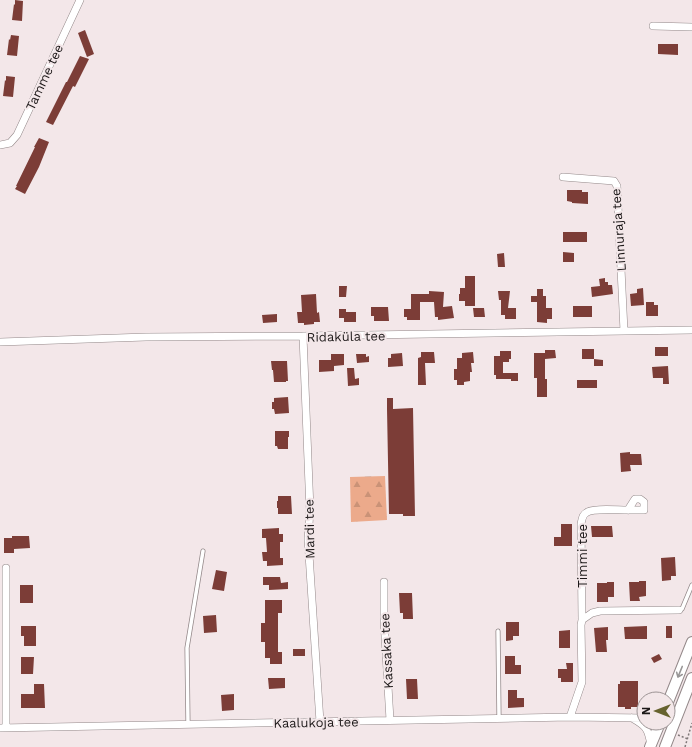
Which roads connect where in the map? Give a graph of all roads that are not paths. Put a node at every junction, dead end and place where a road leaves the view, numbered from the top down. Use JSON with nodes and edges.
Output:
{"nodes":[{"id":1,"x":80,"y":0,"type":"edge"},
{"id":2,"x":653,"y":26,"type":"dead end"},
{"id":3,"x":692,"y":27,"type":"edge"},
{"id":4,"x":0,"y":145,"type":"edge"},
{"id":5,"x":563,"y":177,"type":"dead end"},
{"id":6,"x":692,"y":330,"type":"edge"},
{"id":7,"x":624,"y":331,"type":"junction"},
{"id":8,"x":303,"y":336,"type":"junction"},
{"id":9,"x":0,"y":342,"type":"edge"},
{"id":10,"x":628,"y":510,"type":"dead end"},
{"id":11,"x":203,"y":551,"type":"dead end"},
{"id":12,"x":6,"y":568,"type":"dead end"},
{"id":13,"x":384,"y":582,"type":"dead end"},
{"id":14,"x":692,"y":585,"type":"edge"},
{"id":15,"x":679,"y":610,"type":"joint"},
{"id":16,"x":582,"y":620,"type":"junction"},
{"id":17,"x":498,"y":631,"type":"dead end"},
{"id":18,"x":692,"y":642,"type":"edge"},
{"id":19,"x":692,"y":678,"type":"edge"},
{"id":20,"x":672,"y":691,"type":"edge"},
{"id":21,"x":570,"y":717,"type":"junction"},
{"id":22,"x":632,"y":717,"type":"junction"},
{"id":23,"x":636,"y":717,"type":"edge"},
{"id":24,"x":499,"y":718,"type":"junction"},
{"id":25,"x":390,"y":720,"type":"junction"},
{"id":26,"x":320,"y":722,"type":"junction"},
{"id":27,"x":188,"y":724,"type":"junction"},
{"id":28,"x":3,"y":728,"type":"edge"},
{"id":29,"x":657,"y":731,"type":"edge"},
{"id":30,"x":651,"y":746,"type":"edge"},
{"id":31,"x":665,"y":747,"type":"edge"}],
"edges":[{"from":1,"to":4,"type":"street","name":"Tamme tee"},
{"from":2,"to":3,"type":"street"},
{"from":5,"to":7,"type":"street","name":"Linnuraja tee"},
{"from":6,"to":7,"type":"street","name":"Ridaküla tee"},
{"from":7,"to":8,"type":"street","name":"Ridaküla tee"},
{"from":8,"to":9,"type":"street","name":"Ridaküla tee"},
{"from":8,"to":26,"type":"street","name":"Mardi tee"},
{"from":10,"to":16,"type":"street","name":"Timmi tee"},
{"from":11,"to":27,"type":"lane"},
{"from":12,"to":28,"type":"street"},
{"from":13,"to":25,"type":"street","name":"Kassaka tee"},
{"from":14,"to":15,"type":"lane"},
{"from":15,"to":16,"type":"street"},
{"from":16,"to":21,"type":"street","name":"Timmi tee"},
{"from":17,"to":24,"type":"lane"},
{"from":18,"to":20,"type":"main road","one_way":true},
{"from":19,"to":31,"type":"main road"},
{"from":21,"to":22,"type":"street","name":"Kaalukoja tee"},
{"from":21,"to":24,"type":"street","name":"Kaalukoja tee"},
{"from":22,"to":23,"type":"street","name":"Kaalukoja tee"},
{"from":22,"to":30,"type":"street"},
{"from":24,"to":25,"type":"street","name":"Kaalukoja tee"},
{"from":25,"to":26,"type":"street","name":"Kaalukoja tee"},
{"from":26,"to":27,"type":"street","name":"Kaalukoja tee"},
{"from":27,"to":28,"type":"street","name":"Kaalukoja tee"},
{"from":29,"to":30,"type":"main road"}]}
